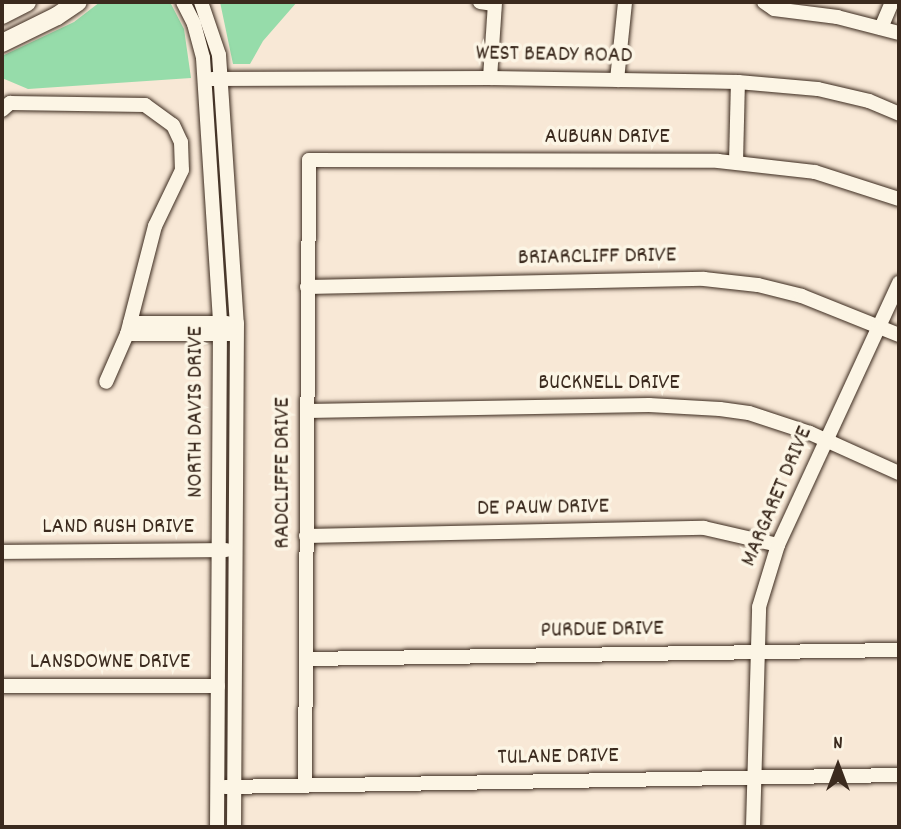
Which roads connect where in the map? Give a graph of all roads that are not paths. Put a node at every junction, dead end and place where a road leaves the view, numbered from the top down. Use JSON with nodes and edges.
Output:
{"nodes":[{"id":1,"x":27,"y":2,"type":"edge"},
{"id":2,"x":78,"y":2,"type":"edge"},
{"id":3,"x":183,"y":2,"type":"edge"},
{"id":4,"x":201,"y":2,"type":"edge"},
{"id":5,"x":625,"y":2,"type":"edge"},
{"id":6,"x":764,"y":2,"type":"edge"},
{"id":7,"x":892,"y":2,"type":"edge"},
{"id":8,"x":489,"y":3,"type":"edge"},
{"id":9,"x":2,"y":15,"type":"edge"},
{"id":10,"x":881,"y":28,"type":"junction"},
{"id":11,"x":899,"y":33,"type":"edge"},
{"id":12,"x":2,"y":43,"type":"edge"},
{"id":13,"x":490,"y":78,"type":"junction"},
{"id":14,"x":212,"y":79,"type":"junction"},
{"id":15,"x":617,"y":80,"type":"junction"},
{"id":16,"x":738,"y":82,"type":"junction"},
{"id":17,"x":6,"y":106,"type":"edge"},
{"id":18,"x":899,"y":114,"type":"edge"},
{"id":19,"x":309,"y":160,"type":"joint"},
{"id":20,"x":736,"y":162,"type":"junction"},
{"id":21,"x":899,"y":199,"type":"edge"},
{"id":22,"x":899,"y":283,"type":"edge"},
{"id":23,"x":307,"y":287,"type":"junction"},
{"id":24,"x":879,"y":326,"type":"junction"},
{"id":25,"x":220,"y":328,"type":"junction"},
{"id":26,"x":129,"y":329,"type":"junction"},
{"id":27,"x":237,"y":329,"type":"junction"},
{"id":28,"x":899,"y":335,"type":"edge"},
{"id":29,"x":106,"y":382,"type":"dead end"},
{"id":30,"x":307,"y":411,"type":"junction"},
{"id":31,"x":827,"y":441,"type":"junction"},
{"id":32,"x":899,"y":473,"type":"edge"},
{"id":33,"x":306,"y":536,"type":"junction"},
{"id":34,"x":778,"y":545,"type":"junction"},
{"id":35,"x":218,"y":550,"type":"junction"},
{"id":36,"x":235,"y":550,"type":"junction"},
{"id":37,"x":2,"y":552,"type":"edge"},
{"id":38,"x":899,"y":650,"type":"edge"},
{"id":39,"x":756,"y":652,"type":"junction"},
{"id":40,"x":306,"y":659,"type":"junction"},
{"id":41,"x":2,"y":686,"type":"edge"},
{"id":42,"x":218,"y":686,"type":"junction"},
{"id":43,"x":899,"y":775,"type":"edge"},
{"id":44,"x":753,"y":776,"type":"junction"},
{"id":45,"x":305,"y":786,"type":"junction"},
{"id":46,"x":234,"y":787,"type":"junction"},
{"id":47,"x":218,"y":788,"type":"junction"},
{"id":48,"x":217,"y":827,"type":"edge"},
{"id":49,"x":234,"y":827,"type":"edge"},
{"id":50,"x":753,"y":827,"type":"edge"}],
"edges":[{"from":1,"to":9,"type":"main road"},
{"from":2,"to":12,"type":"main road"},
{"from":3,"to":14,"type":"street","name":"NORTH DAVIS DRIVE"},
{"from":4,"to":14,"type":"street","name":"NORTH DAVIS DRIVE"},
{"from":5,"to":15,"type":"street"},
{"from":6,"to":10,"type":"street"},
{"from":7,"to":10,"type":"street"},
{"from":8,"to":13,"type":"street"},
{"from":10,"to":11,"type":"street"},
{"from":13,"to":14,"type":"street","name":"WEST BEADY ROAD"},
{"from":13,"to":15,"type":"street","name":"WEST BEADY ROAD"},
{"from":14,"to":25,"type":"street","name":"NORTH DAVIS DRIVE"},
{"from":14,"to":27,"type":"street","name":"NORTH DAVIS DRIVE"},
{"from":15,"to":16,"type":"street","name":"WEST BEADY ROAD"},
{"from":16,"to":18,"type":"street","name":"WEST BEADY ROAD"},
{"from":16,"to":20,"type":"street"},
{"from":17,"to":26,"type":"street"},
{"from":19,"to":20,"type":"street","name":"AUBURN DRIVE"},
{"from":19,"to":23,"type":"street","name":"RADCLIFFE DRIVE"},
{"from":20,"to":21,"type":"street","name":"AUBURN DRIVE"},
{"from":22,"to":24,"type":"street","name":"MARGARET DRIVE"},
{"from":23,"to":24,"type":"street","name":"BRIARCLIFF DRIVE"},
{"from":23,"to":30,"type":"street","name":"RADCLIFFE DRIVE"},
{"from":24,"to":28,"type":"street","name":"BRIARCLIFF DRIVE"},
{"from":24,"to":31,"type":"street","name":"MARGARET DRIVE"},
{"from":25,"to":26,"type":"street"},
{"from":25,"to":27,"type":"street"},
{"from":25,"to":35,"type":"street","name":"NORTH DAVIS DRIVE"},
{"from":26,"to":29,"type":"street"},
{"from":27,"to":36,"type":"street","name":"NORTH DAVIS DRIVE"},
{"from":30,"to":31,"type":"street","name":"BUCKNELL DRIVE"},
{"from":30,"to":33,"type":"street","name":"RADCLIFFE DRIVE"},
{"from":31,"to":32,"type":"street","name":"BUCKNELL DRIVE"},
{"from":31,"to":34,"type":"street","name":"MARGARET DRIVE"},
{"from":33,"to":34,"type":"street","name":"DE PAUW DRIVE"},
{"from":33,"to":40,"type":"street","name":"RADCLIFFE DRIVE"},
{"from":34,"to":39,"type":"street","name":"MARGARET DRIVE"},
{"from":35,"to":36,"type":"street","name":"LAND RUSH DRIVE"},
{"from":35,"to":37,"type":"street","name":"LAND RUSH DRIVE"},
{"from":35,"to":42,"type":"street","name":"NORTH DAVIS DRIVE"},
{"from":36,"to":46,"type":"street","name":"NORTH DAVIS DRIVE"},
{"from":38,"to":39,"type":"street","name":"PURDUE DRIVE"},
{"from":39,"to":40,"type":"street","name":"PURDUE DRIVE"},
{"from":39,"to":44,"type":"street","name":"MARGARET DRIVE"},
{"from":40,"to":45,"type":"street","name":"RADCLIFFE DRIVE"},
{"from":41,"to":42,"type":"street","name":"LANSDOWNE DRIVE"},
{"from":42,"to":47,"type":"street","name":"NORTH DAVIS DRIVE"},
{"from":43,"to":44,"type":"street","name":"TULANE DRIVE"},
{"from":44,"to":45,"type":"street","name":"TULANE DRIVE"},
{"from":44,"to":50,"type":"street","name":"MARGARET DRIVE"},
{"from":45,"to":46,"type":"street","name":"TULANE DRIVE"},
{"from":46,"to":47,"type":"street","name":"TULANE DRIVE"},
{"from":46,"to":49,"type":"street","name":"NORTH DAVIS DRIVE"},
{"from":47,"to":48,"type":"street","name":"NORTH DAVIS DRIVE"}]}
